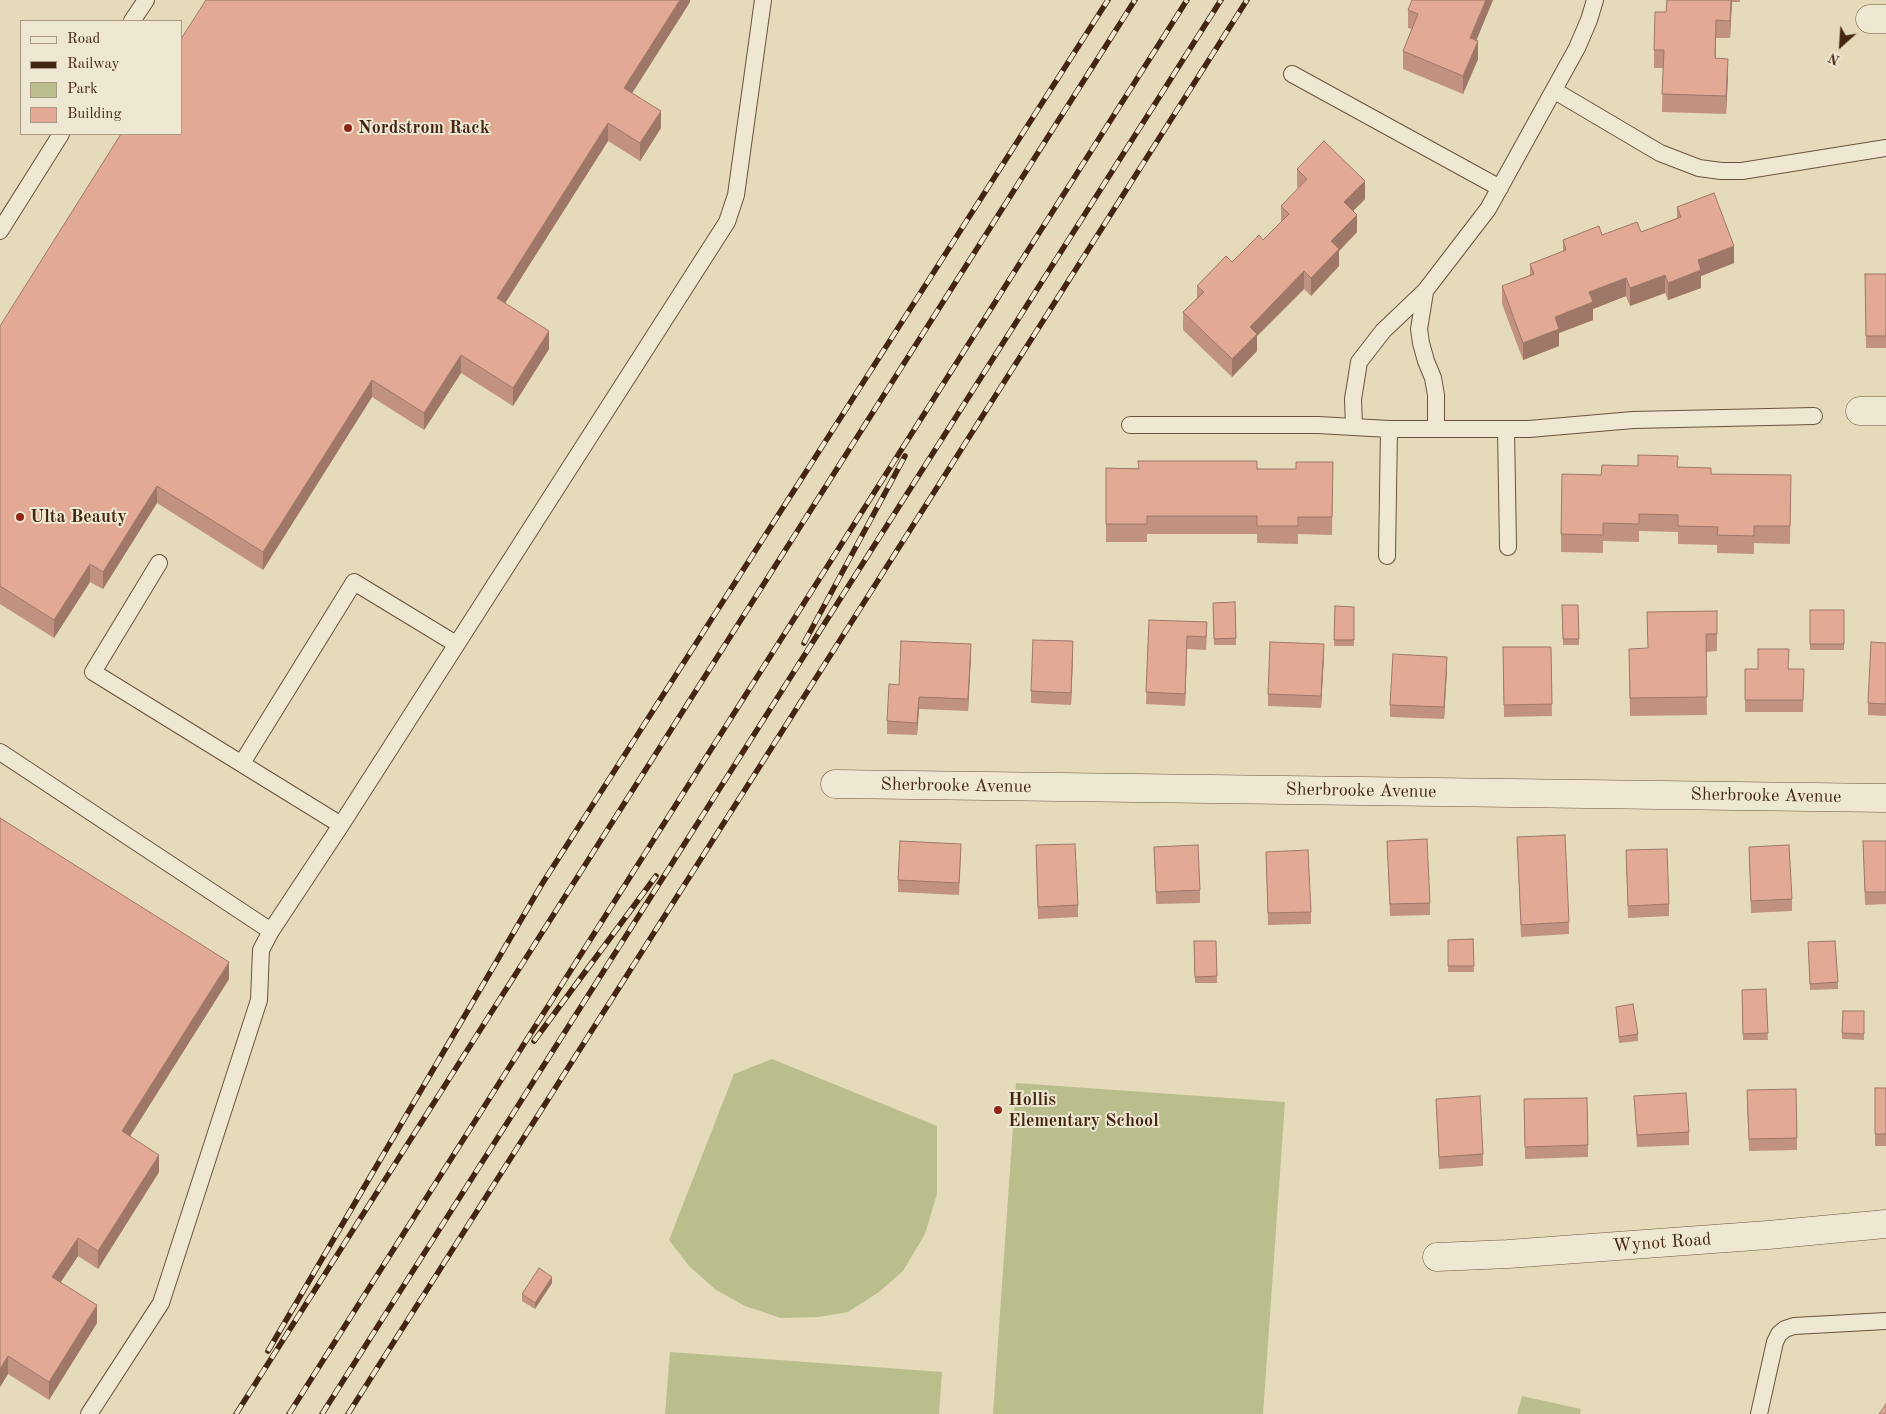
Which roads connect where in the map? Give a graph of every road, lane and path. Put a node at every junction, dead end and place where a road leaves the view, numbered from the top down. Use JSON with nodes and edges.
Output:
{"nodes":[{"id":1,"x":146,"y":0,"type":"edge"},
{"id":2,"x":763,"y":0,"type":"edge"},
{"id":3,"x":1595,"y":0,"type":"edge"},
{"id":4,"x":133,"y":20,"type":"edge"},
{"id":5,"x":1292,"y":74,"type":"dead end"},
{"id":6,"x":1554,"y":91,"type":"junction"},
{"id":7,"x":60,"y":135,"type":"edge"},
{"id":8,"x":1886,"y":148,"type":"edge"},
{"id":9,"x":1500,"y":188,"type":"junction"},
{"id":10,"x":0,"y":231,"type":"edge"},
{"id":11,"x":1425,"y":291,"type":"junction"},
{"id":12,"x":1814,"y":416,"type":"dead end"},
{"id":13,"x":1130,"y":425,"type":"dead end"},
{"id":14,"x":1354,"y":427,"type":"junction"},
{"id":15,"x":1389,"y":429,"type":"junction"},
{"id":16,"x":1436,"y":429,"type":"junction"},
{"id":17,"x":1506,"y":429,"type":"junction"},
{"id":18,"x":1508,"y":547,"type":"dead end"},
{"id":19,"x":1387,"y":556,"type":"dead end"},
{"id":20,"x":158,"y":563,"type":"dead end"},
{"id":21,"x":456,"y":644,"type":"junction"},
{"id":22,"x":0,"y":752,"type":"edge"},
{"id":23,"x":242,"y":763,"type":"junction"},
{"id":24,"x":835,"y":784,"type":"dead end"},
{"id":25,"x":1886,"y":798,"type":"edge"},
{"id":26,"x":341,"y":825,"type":"junction"},
{"id":27,"x":271,"y":931,"type":"junction"},
{"id":28,"x":1886,"y":1224,"type":"edge"},
{"id":29,"x":1437,"y":1257,"type":"dead end"},
{"id":30,"x":1886,"y":1321,"type":"edge"},
{"id":31,"x":89,"y":1414,"type":"edge"},
{"id":32,"x":1759,"y":1414,"type":"edge"}],
"edges":[{"from":1,"to":4,"type":"lane"},
{"from":2,"to":21,"type":"lane"},
{"from":3,"to":6,"type":"lane"},
{"from":5,"to":9,"type":"lane"},
{"from":6,"to":8,"type":"lane"},
{"from":6,"to":9,"type":"lane"},
{"from":7,"to":10,"type":"lane"},
{"from":9,"to":11,"type":"lane"},
{"from":11,"to":14,"type":"lane"},
{"from":11,"to":16,"type":"lane"},
{"from":12,"to":17,"type":"lane"},
{"from":13,"to":14,"type":"lane"},
{"from":14,"to":15,"type":"lane"},
{"from":15,"to":16,"type":"lane"},
{"from":15,"to":19,"type":"lane"},
{"from":16,"to":17,"type":"lane"},
{"from":17,"to":18,"type":"lane"},
{"from":20,"to":23,"type":"lane"},
{"from":21,"to":23,"type":"lane"},
{"from":21,"to":26,"type":"lane"},
{"from":22,"to":27,"type":"lane"},
{"from":23,"to":26,"type":"lane"},
{"from":24,"to":25,"type":"street","name":"Sherbrooke Avenue"},
{"from":26,"to":27,"type":"lane"},
{"from":27,"to":31,"type":"lane"},
{"from":28,"to":29,"type":"street","name":"Wynot Road"},
{"from":30,"to":32,"type":"lane"}]}
